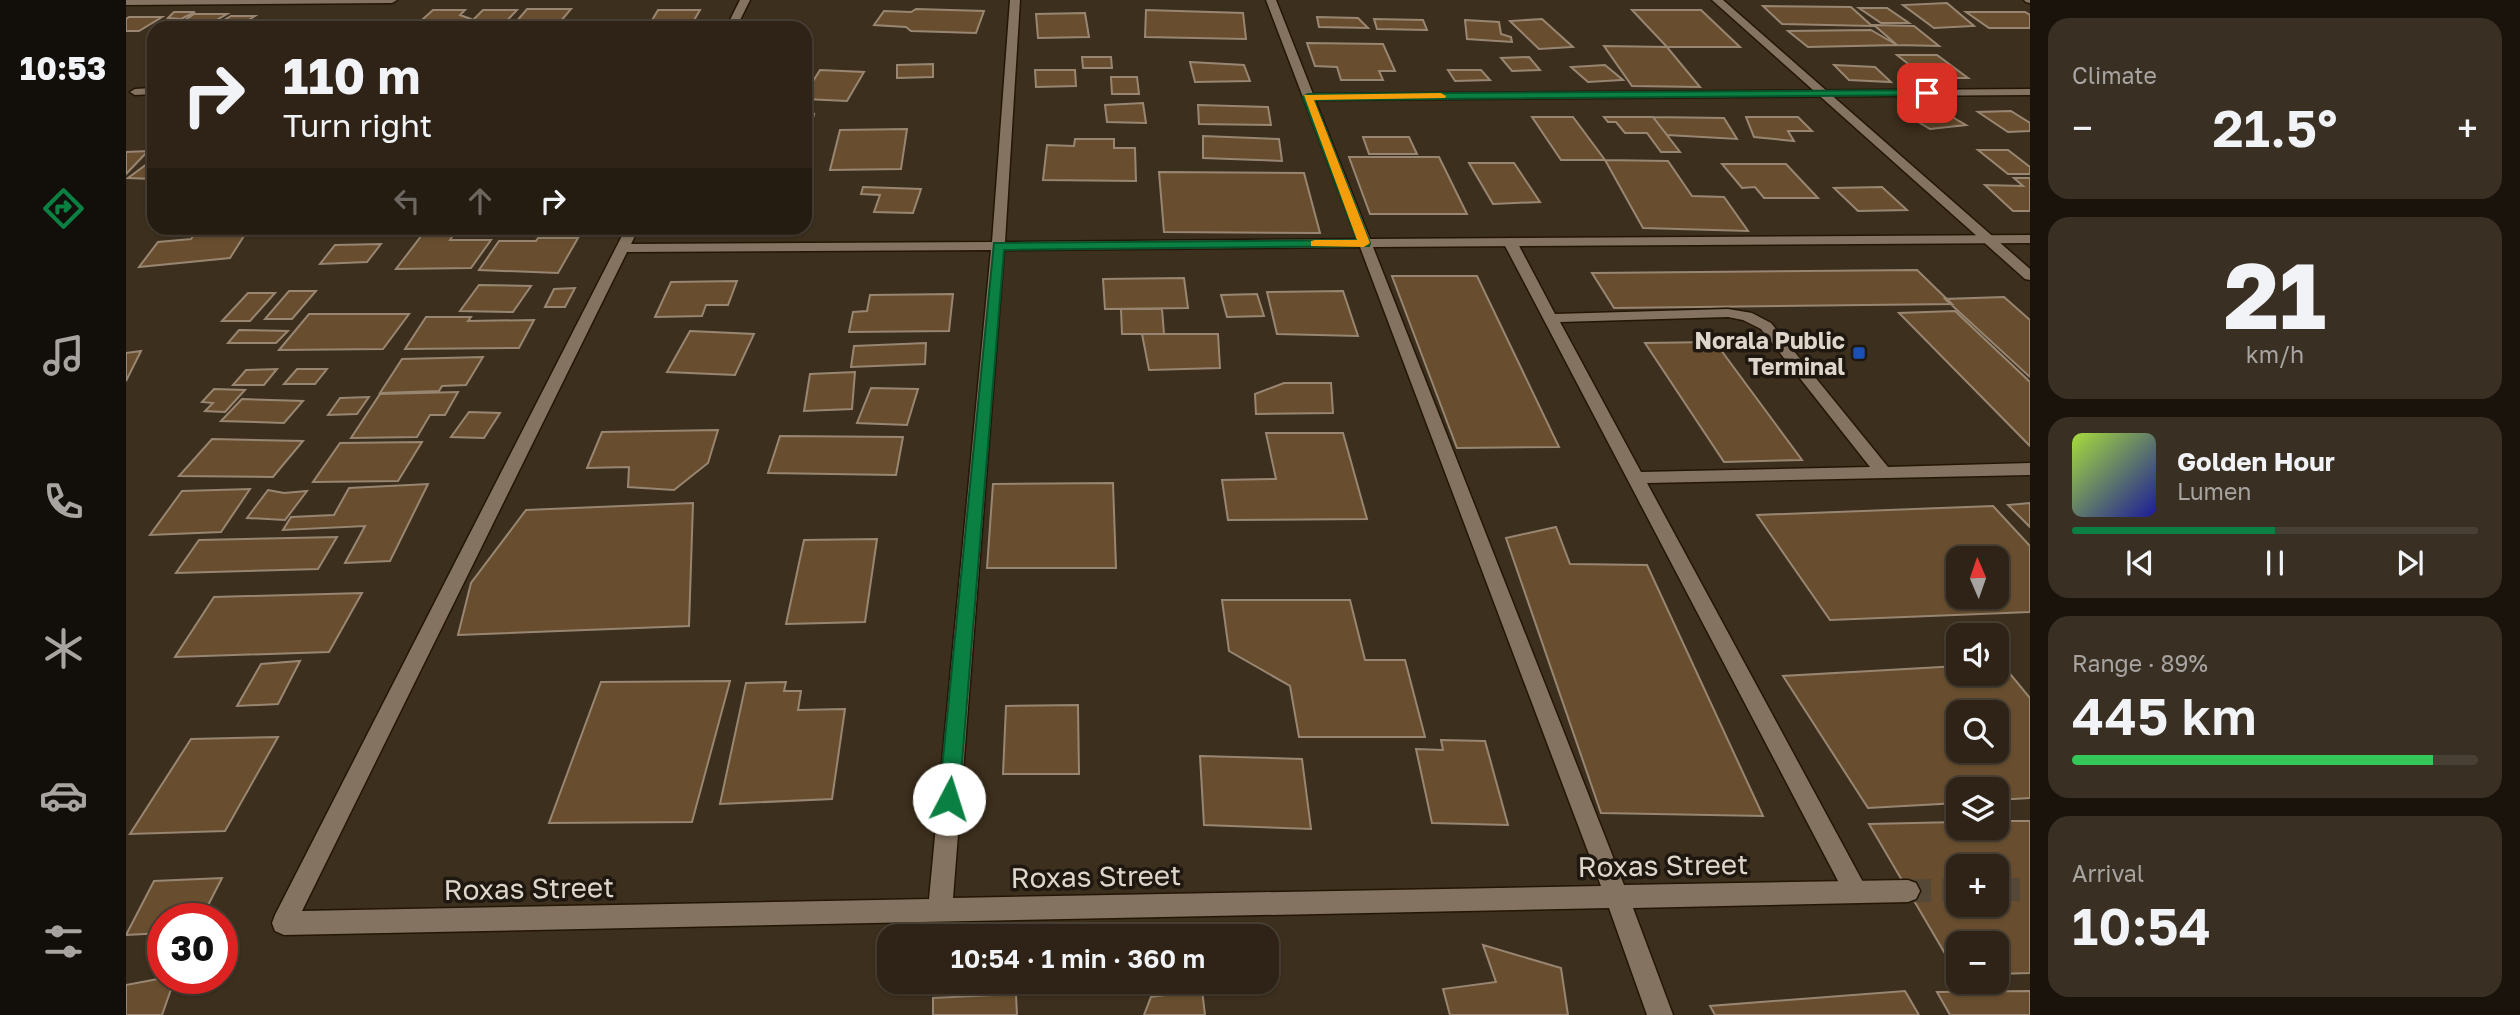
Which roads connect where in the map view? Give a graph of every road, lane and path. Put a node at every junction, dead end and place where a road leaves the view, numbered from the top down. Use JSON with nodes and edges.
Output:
{"nodes":[{"id":1,"x":392,"y":0,"type":"edge"},
{"id":2,"x":745,"y":0,"type":"edge"},
{"id":3,"x":1015,"y":0,"type":"edge"},
{"id":4,"x":1271,"y":0,"type":"edge"},
{"id":5,"x":1717,"y":0,"type":"edge"},
{"id":6,"x":126,"y":2,"type":"edge"},
{"id":7,"x":735,"y":21,"type":"edge"},
{"id":8,"x":135,"y":92,"type":"dead end"},
{"id":9,"x":147,"y":92,"type":"edge"},
{"id":10,"x":2030,"y":92,"type":"edge"},
{"id":11,"x":1823,"y":93,"type":"junction"},
{"id":12,"x":1308,"y":97,"type":"junction"},
{"id":13,"x":628,"y":235,"type":"edge"},
{"id":14,"x":1989,"y":239,"type":"junction"},
{"id":15,"x":2030,"y":239,"type":"edge"},
{"id":16,"x":1510,"y":242,"type":"junction"},
{"id":17,"x":1364,"y":243,"type":"junction"},
{"id":18,"x":998,"y":246,"type":"junction"},
{"id":19,"x":622,"y":248,"type":"junction"},
{"id":20,"x":2030,"y":276,"type":"edge"},
{"id":21,"x":1550,"y":318,"type":"junction"},
{"id":22,"x":2030,"y":469,"type":"edge"},
{"id":23,"x":1883,"y":472,"type":"junction"},
{"id":24,"x":1635,"y":478,"type":"junction"},
{"id":25,"x":1908,"y":891,"type":"tunnel mouth"},
{"id":26,"x":1856,"y":892,"type":"junction"},
{"id":27,"x":1616,"y":895,"type":"junction"},
{"id":28,"x":940,"y":909,"type":"junction"},
{"id":29,"x":1660,"y":1015,"type":"edge"}],
"edges":[{"from":1,"to":6,"type":"street"},
{"from":2,"to":7,"type":"street"},
{"from":3,"to":18,"type":"street"},
{"from":4,"to":12,"type":"street"},
{"from":5,"to":11,"type":"street"},
{"from":8,"to":9,"type":"street"},
{"from":10,"to":11,"type":"street"},
{"from":11,"to":12,"type":"street"},
{"from":11,"to":14,"type":"street"},
{"from":12,"to":17,"type":"street"},
{"from":13,"to":19,"type":"street"},
{"from":14,"to":15,"type":"street"},
{"from":14,"to":16,"type":"street"},
{"from":14,"to":20,"type":"street"},
{"from":16,"to":17,"type":"street"},
{"from":16,"to":21,"type":"street"},
{"from":17,"to":18,"type":"street"},
{"from":17,"to":27,"type":"street"},
{"from":18,"to":19,"type":"street"},
{"from":18,"to":28,"type":"street"},
{"from":19,"to":28,"type":"street","name":"Roxas Street"},
{"from":21,"to":23,"type":"street"},
{"from":21,"to":24,"type":"street"},
{"from":22,"to":23,"type":"street"},
{"from":23,"to":24,"type":"street"},
{"from":24,"to":26,"type":"street"},
{"from":25,"to":26,"type":"street","name":"Roxas Street"},
{"from":26,"to":27,"type":"street","name":"Roxas Street"},
{"from":27,"to":28,"type":"street","name":"Roxas Street"},
{"from":27,"to":29,"type":"street"}]}
